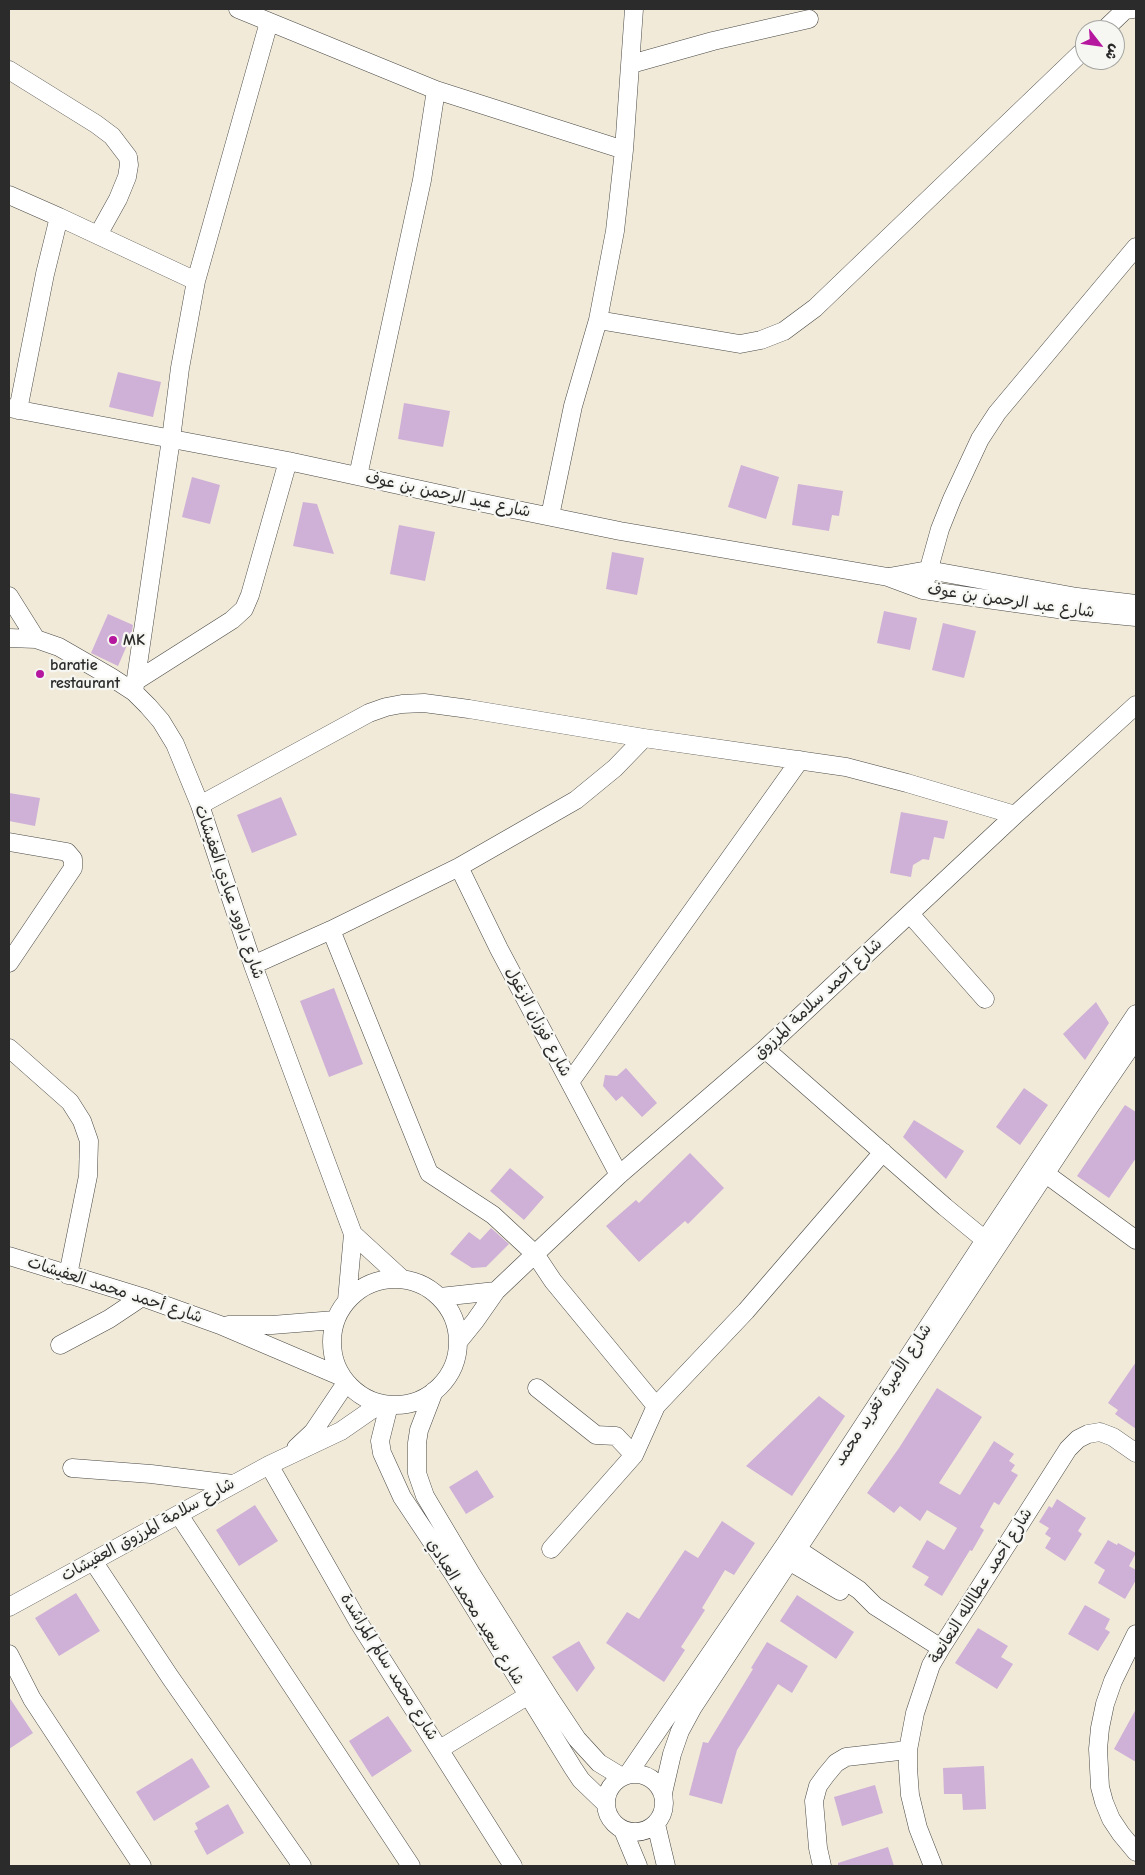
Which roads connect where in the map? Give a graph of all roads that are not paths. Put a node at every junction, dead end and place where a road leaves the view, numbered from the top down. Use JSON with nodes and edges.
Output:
{"nodes":[{"id":1,"x":238,"y":9,"type":"edge"},
{"id":2,"x":634,"y":9,"type":"edge"},
{"id":3,"x":1133,"y":9,"type":"edge"},
{"id":4,"x":809,"y":19,"type":"dead end"},
{"id":5,"x":1114,"y":20,"type":"edge"},
{"id":6,"x":269,"y":22,"type":"junction"},
{"id":7,"x":1075,"y":59,"type":"edge"},
{"id":8,"x":631,"y":64,"type":"junction"},
{"id":9,"x":9,"y":70,"type":"edge"},
{"id":10,"x":436,"y":90,"type":"junction"},
{"id":11,"x":624,"y":150,"type":"junction"},
{"id":12,"x":9,"y":195,"type":"edge"},
{"id":13,"x":60,"y":217,"type":"junction"},
{"id":14,"x":98,"y":235,"type":"junction"},
{"id":15,"x":1136,"y":247,"type":"edge"},
{"id":16,"x":196,"y":280,"type":"junction"},
{"id":17,"x":598,"y":320,"type":"junction"},
{"id":18,"x":13,"y":409,"type":"edge"},
{"id":19,"x":171,"y":439,"type":"junction"},
{"id":20,"x":288,"y":461,"type":"junction"},
{"id":21,"x":358,"y":476,"type":"junction"},
{"id":22,"x":550,"y":516,"type":"junction"},
{"id":23,"x":928,"y":570,"type":"junction"},
{"id":24,"x":888,"y":578,"type":"junction"},
{"id":25,"x":923,"y":590,"type":"junction"},
{"id":26,"x":9,"y":596,"type":"edge"},
{"id":27,"x":1136,"y":604,"type":"edge"},
{"id":28,"x":1136,"y":617,"type":"edge"},
{"id":29,"x":9,"y":638,"type":"edge"},
{"id":30,"x":36,"y":639,"type":"junction"},
{"id":31,"x":135,"y":686,"type":"junction"},
{"id":32,"x":1136,"y":705,"type":"edge"},
{"id":33,"x":644,"y":738,"type":"junction"},
{"id":34,"x":800,"y":760,"type":"junction"},
{"id":35,"x":200,"y":805,"type":"junction"},
{"id":36,"x":1015,"y":815,"type":"junction"},
{"id":37,"x":9,"y":842,"type":"edge"},
{"id":38,"x":459,"y":867,"type":"junction"},
{"id":39,"x":910,"y":914,"type":"junction"},
{"id":40,"x":331,"y":930,"type":"junction"},
{"id":41,"x":9,"y":963,"type":"edge"},
{"id":42,"x":253,"y":965,"type":"junction"},
{"id":43,"x":986,"y":1000,"type":"dead end"},
{"id":44,"x":1136,"y":1014,"type":"edge"},
{"id":45,"x":1136,"y":1039,"type":"edge"},
{"id":46,"x":9,"y":1048,"type":"edge"},
{"id":47,"x":765,"y":1049,"type":"junction"},
{"id":48,"x":570,"y":1082,"type":"junction"},
{"id":49,"x":883,"y":1152,"type":"junction"},
{"id":50,"x":1046,"y":1174,"type":"junction"},
{"id":51,"x":619,"y":1176,"type":"junction"},
{"id":52,"x":353,"y":1234,"type":"junction"},
{"id":53,"x":985,"y":1240,"type":"junction"},
{"id":54,"x":1136,"y":1240,"type":"edge"},
{"id":55,"x":535,"y":1254,"type":"junction"},
{"id":56,"x":9,"y":1256,"type":"edge"},
{"id":57,"x":68,"y":1275,"type":"junction"},
{"id":58,"x":401,"y":1278,"type":"junction"},
{"id":59,"x":496,"y":1290,"type":"junction"},
{"id":60,"x":142,"y":1296,"type":"junction"},
{"id":61,"x":440,"y":1297,"type":"junction"},
{"id":62,"x":347,"y":1300,"type":"junction"},
{"id":63,"x":335,"y":1320,"type":"junction"},
{"id":64,"x":220,"y":1325,"type":"junction"},
{"id":65,"x":458,"y":1342,"type":"junction"},
{"id":66,"x":60,"y":1346,"type":"dead end"},
{"id":67,"x":344,"y":1380,"type":"junction"},
{"id":68,"x":537,"y":1388,"type":"dead end"},
{"id":69,"x":434,"y":1391,"type":"junction"},
{"id":70,"x":384,"y":1404,"type":"junction"},
{"id":71,"x":656,"y":1406,"type":"junction"},
{"id":72,"x":1136,"y":1453,"type":"edge"},
{"id":73,"x":634,"y":1455,"type":"junction"},
{"id":74,"x":288,"y":1456,"type":"junction"},
{"id":75,"x":268,"y":1465,"type":"junction"},
{"id":76,"x":72,"y":1468,"type":"dead end"},
{"id":77,"x":233,"y":1484,"type":"junction"},
{"id":78,"x":179,"y":1515,"type":"junction"},
{"id":79,"x":551,"y":1549,"type":"dead end"},
{"id":80,"x":793,"y":1555,"type":"junction"},
{"id":81,"x":93,"y":1561,"type":"junction"},
{"id":82,"x":9,"y":1607,"type":"edge"},
{"id":83,"x":1136,"y":1634,"type":"edge"},
{"id":84,"x":941,"y":1648,"type":"junction"},
{"id":85,"x":9,"y":1654,"type":"edge"},
{"id":86,"x":527,"y":1696,"type":"junction"},
{"id":87,"x":440,"y":1750,"type":"junction"},
{"id":88,"x":908,"y":1750,"type":"junction"},
{"id":89,"x":625,"y":1775,"type":"junction"},
{"id":90,"x":663,"y":1793,"type":"junction"},
{"id":91,"x":606,"y":1804,"type":"junction"},
{"id":92,"x":656,"y":1824,"type":"junction"},
{"id":93,"x":623,"y":1830,"type":"junction"},
{"id":94,"x":1136,"y":1852,"type":"edge"},
{"id":95,"x":142,"y":1866,"type":"edge"},
{"id":96,"x":302,"y":1866,"type":"edge"},
{"id":97,"x":411,"y":1866,"type":"edge"},
{"id":98,"x":513,"y":1866,"type":"edge"},
{"id":99,"x":638,"y":1866,"type":"edge"},
{"id":100,"x":666,"y":1866,"type":"edge"},
{"id":101,"x":822,"y":1866,"type":"edge"},
{"id":102,"x":932,"y":1866,"type":"edge"}],
"edges":[{"from":1,"to":6,"type":"street"},
{"from":2,"to":8,"type":"street"},
{"from":3,"to":5,"type":"street"},
{"from":4,"to":8,"type":"street"},
{"from":6,"to":10,"type":"street"},
{"from":6,"to":16,"type":"street"},
{"from":7,"to":17,"type":"street"},
{"from":8,"to":11,"type":"street"},
{"from":9,"to":14,"type":"street"},
{"from":10,"to":11,"type":"street"},
{"from":10,"to":21,"type":"street"},
{"from":11,"to":17,"type":"street"},
{"from":12,"to":13,"type":"street"},
{"from":13,"to":14,"type":"street"},
{"from":13,"to":18,"type":"street"},
{"from":14,"to":16,"type":"street"},
{"from":15,"to":23,"type":"street"},
{"from":16,"to":19,"type":"street"},
{"from":17,"to":22,"type":"street"},
{"from":18,"to":19,"type":"street","name":"شارع عبد الرحمن بن عوف"},
{"from":19,"to":20,"type":"street","name":"شارع عبد الرحمن بن عوف"},
{"from":19,"to":31,"type":"street"},
{"from":20,"to":21,"type":"street","name":"شارع عبد الرحمن بن عوف"},
{"from":20,"to":31,"type":"street"},
{"from":21,"to":22,"type":"street","name":"شارع عبد الرحمن بن عوف"},
{"from":22,"to":24,"type":"street","name":"شارع عبد الرحمن بن عوف"},
{"from":23,"to":24,"type":"street","name":"شارع عبد الرحمن بن عوف"},
{"from":23,"to":25,"type":"street"},
{"from":23,"to":27,"type":"street","name":"شارع عبد الرحمن بن عوف"},
{"from":24,"to":25,"type":"street","name":"شارع عبد الرحمن بن عوف"},
{"from":25,"to":28,"type":"street","name":"شارع عبد الرحمن بن عوف"},
{"from":26,"to":30,"type":"street"},
{"from":29,"to":30,"type":"street","name":"شارع داوود عبادي العفيشات"},
{"from":30,"to":31,"type":"street","name":"شارع داوود عبادي العفيشات"},
{"from":31,"to":35,"type":"street","name":"شارع داوود عبادي العفيشات"},
{"from":32,"to":36,"type":"street","name":"شارع أحمد سلامة المرزوق"},
{"from":33,"to":34,"type":"street"},
{"from":33,"to":35,"type":"street"},
{"from":33,"to":38,"type":"street"},
{"from":34,"to":36,"type":"street"},
{"from":34,"to":48,"type":"street"},
{"from":35,"to":42,"type":"street","name":"شارع داوود عبادي العفيشات"},
{"from":36,"to":39,"type":"street","name":"شارع أحمد سلامة المرزوق"},
{"from":37,"to":41,"type":"street"},
{"from":38,"to":40,"type":"street"},
{"from":38,"to":48,"type":"street","name":"شارع فوزان الزغول"},
{"from":39,"to":43,"type":"street"},
{"from":39,"to":47,"type":"street","name":"شارع أحمد سلامة المرزوق"},
{"from":40,"to":42,"type":"street"},
{"from":40,"to":55,"type":"street"},
{"from":42,"to":52,"type":"street","name":"شارع داوود عبادي العفيشات"},
{"from":44,"to":53,"type":"street","name":"شارع الأميرة تغريد محمد"},
{"from":45,"to":50,"type":"street","name":"شارع الأميرة تغريد محمد"},
{"from":46,"to":57,"type":"street"},
{"from":47,"to":49,"type":"street"},
{"from":47,"to":51,"type":"street","name":"شارع أحمد سلامة المرزوق"},
{"from":48,"to":51,"type":"street","name":"شارع فوزان الزغول"},
{"from":49,"to":53,"type":"street"},
{"from":49,"to":71,"type":"street"},
{"from":50,"to":54,"type":"street"},
{"from":50,"to":80,"type":"street","name":"شارع الأميرة تغريد محمد"},
{"from":51,"to":55,"type":"street","name":"شارع أحمد سلامة المرزوق"},
{"from":52,"to":58,"type":"street","name":"شارع داوود عبادي العفيشات"},
{"from":52,"to":62,"type":"street","name":"شارع داوود عبادي العفيشات"},
{"from":53,"to":89,"type":"street","name":"شارع الأميرة تغريد محمد"},
{"from":55,"to":59,"type":"street","name":"شارع أحمد سلامة المرزوق"},
{"from":55,"to":71,"type":"street"},
{"from":56,"to":57,"type":"street","name":"شارع أحمد محمد العفيشات"},
{"from":57,"to":60,"type":"street","name":"شارع أحمد محمد العفيشات"},
{"from":58,"to":61,"type":"street"},
{"from":58,"to":62,"type":"street"},
{"from":59,"to":61,"type":"street"},
{"from":59,"to":65,"type":"street","name":"شارع أحمد سلامة المرزوق"},
{"from":60,"to":64,"type":"street","name":"شارع أحمد محمد العفيشات"},
{"from":60,"to":66,"type":"street"},
{"from":61,"to":65,"type":"street"},
{"from":62,"to":63,"type":"street"},
{"from":63,"to":64,"type":"street","name":"شارع أحمد محمد العفيشات"},
{"from":63,"to":67,"type":"street"},
{"from":64,"to":67,"type":"street","name":"شارع أحمد محمد العفيشات"},
{"from":65,"to":69,"type":"street"},
{"from":67,"to":70,"type":"street"},
{"from":67,"to":74,"type":"street","name":"شارع سلامة المرزوق العفيشات"},
{"from":68,"to":73,"type":"street"},
{"from":69,"to":70,"type":"street"},
{"from":69,"to":89,"type":"street","name":"شارع سعيد محمد العبادي"},
{"from":70,"to":74,"type":"street","name":"شارع سلامة المرزوق العفيشات"},
{"from":70,"to":86,"type":"street","name":"شارع سعيد محمد العبادي"},
{"from":71,"to":73,"type":"street"},
{"from":72,"to":84,"type":"street","name":"شارع أحمد عطاالله النعانعة"},
{"from":73,"to":79,"type":"street"},
{"from":74,"to":75,"type":"street","name":"شارع سلامة المرزوق العفيشات"},
{"from":75,"to":77,"type":"street","name":"شارع سلامة المرزوق العفيشات"},
{"from":75,"to":87,"type":"street","name":"شارع محمد سالم المراشدة"},
{"from":76,"to":77,"type":"street"},
{"from":77,"to":78,"type":"street","name":"شارع سلامة المرزوق العفيشات"},
{"from":78,"to":81,"type":"street","name":"شارع سلامة المرزوق العفيشات"},
{"from":78,"to":97,"type":"street"},
{"from":80,"to":84,"type":"street"},
{"from":80,"to":90,"type":"street","name":"شارع الأميرة تغريد محمد"},
{"from":81,"to":82,"type":"street","name":"شارع سلامة المرزوق العفيشات"},
{"from":81,"to":96,"type":"street"},
{"from":83,"to":94,"type":"street"},
{"from":84,"to":88,"type":"street","name":"شارع أحمد عطاالله النعانعة"},
{"from":85,"to":95,"type":"street"},
{"from":86,"to":87,"type":"street"},
{"from":86,"to":91,"type":"street","name":"شارع سعيد محمد العبادي"},
{"from":87,"to":98,"type":"street","name":"شارع محمد سالم المراشدة"},
{"from":88,"to":101,"type":"street"},
{"from":88,"to":102,"type":"street","name":"شارع أحمد عطاالله النعانعة"},
{"from":89,"to":90,"type":"street"},
{"from":89,"to":91,"type":"street"},
{"from":90,"to":92,"type":"street"},
{"from":91,"to":93,"type":"street"},
{"from":92,"to":93,"type":"street"},
{"from":92,"to":100,"type":"street"},
{"from":93,"to":99,"type":"street"}]}
